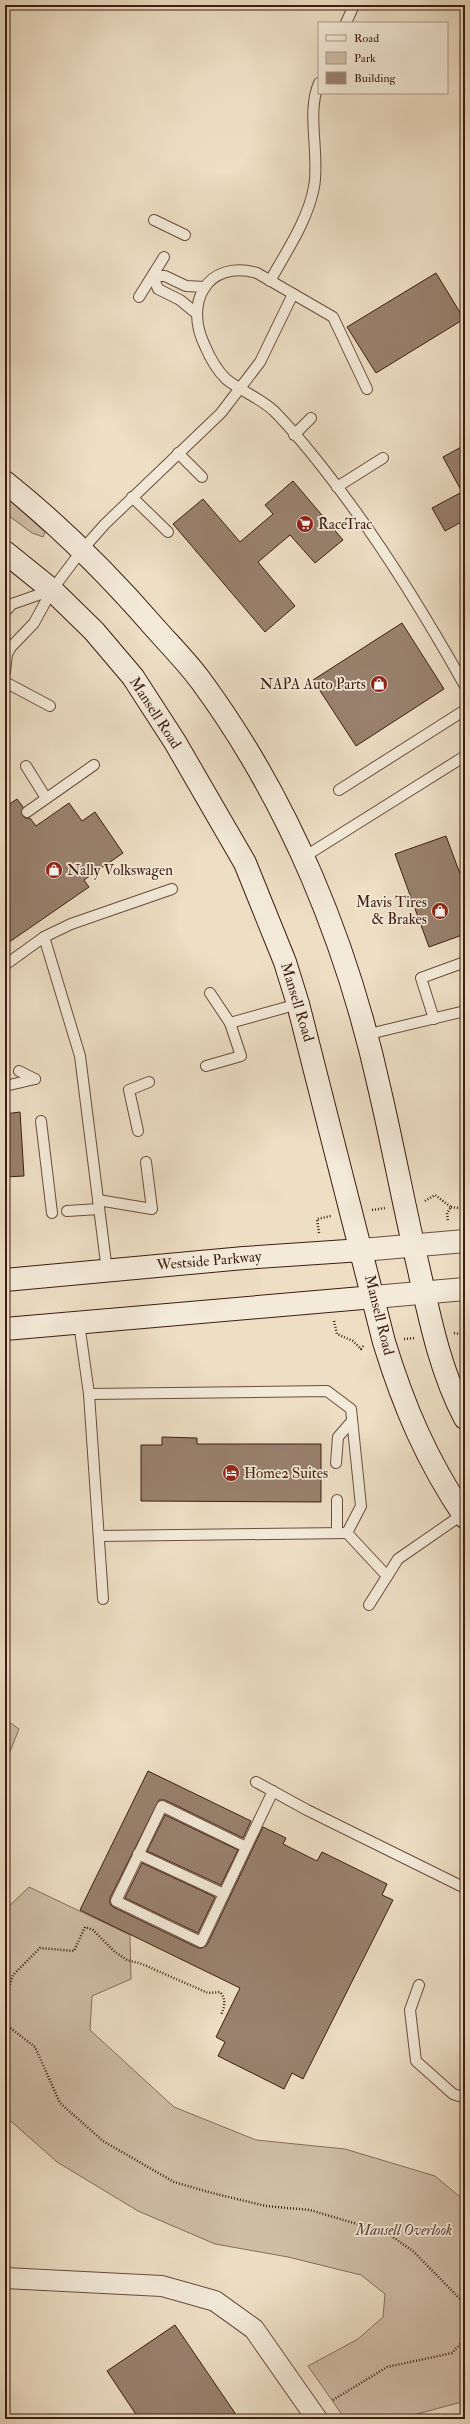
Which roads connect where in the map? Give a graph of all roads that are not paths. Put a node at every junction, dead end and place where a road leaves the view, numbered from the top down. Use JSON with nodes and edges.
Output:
{"nodes":[{"id":1,"x":354,"y":5,"type":"edge"},
{"id":2,"x":346,"y":22,"type":"edge"},
{"id":3,"x":318,"y":87,"type":"edge"},
{"id":4,"x":154,"y":220,"type":"dead end"},
{"id":5,"x":185,"y":235,"type":"dead end"},
{"id":6,"x":164,"y":257,"type":"dead end"},
{"id":7,"x":153,"y":276,"type":"junction"},
{"id":8,"x":270,"y":281,"type":"junction"},
{"id":9,"x":205,"y":287,"type":"junction"},
{"id":10,"x":293,"y":294,"type":"junction"},
{"id":11,"x":139,"y":297,"type":"dead end"},
{"id":12,"x":196,"y":312,"type":"junction"},
{"id":13,"x":241,"y":387,"type":"junction"},
{"id":14,"x":367,"y":389,"type":"dead end"},
{"id":15,"x":311,"y":418,"type":"dead end"},
{"id":16,"x":294,"y":435,"type":"junction"},
{"id":17,"x":178,"y":453,"type":"junction"},
{"id":18,"x":383,"y":458,"type":"dead end"},
{"id":19,"x":202,"y":476,"type":"dead end"},
{"id":20,"x":5,"y":482,"type":"edge"},
{"id":21,"x":337,"y":488,"type":"junction"},
{"id":22,"x":132,"y":497,"type":"junction"},
{"id":23,"x":168,"y":532,"type":"dead end"},
{"id":24,"x":82,"y":550,"type":"junction"},
{"id":25,"x":5,"y":552,"type":"edge"},
{"id":26,"x":52,"y":590,"type":"junction"},
{"id":27,"x":5,"y":612,"type":"edge"},
{"id":28,"x":5,"y":672,"type":"edge"},
{"id":29,"x":5,"y":682,"type":"edge"},
{"id":30,"x":465,"y":686,"type":"edge"},
{"id":31,"x":50,"y":706,"type":"dead end"},
{"id":32,"x":465,"y":710,"type":"edge"},
{"id":33,"x":465,"y":756,"type":"edge"},
{"id":34,"x":94,"y":765,"type":"dead end"},
{"id":35,"x":26,"y":766,"type":"dead end"},
{"id":36,"x":339,"y":790,"type":"dead end"},
{"id":37,"x":46,"y":798,"type":"junction"},
{"id":38,"x":27,"y":812,"type":"dead end"},
{"id":39,"x":304,"y":857,"type":"junction"},
{"id":40,"x":172,"y":889,"type":"dead end"},
{"id":41,"x":44,"y":937,"type":"junction"},
{"id":42,"x":465,"y":962,"type":"edge"},
{"id":43,"x":5,"y":965,"type":"edge"},
{"id":44,"x":210,"y":994,"type":"dead end"},
{"id":45,"x":298,"y":1004,"type":"junction"},
{"id":46,"x":465,"y":1011,"type":"edge"},
{"id":47,"x":434,"y":1019,"type":"junction"},
{"id":48,"x":230,"y":1023,"type":"junction"},
{"id":49,"x":365,"y":1035,"type":"junction"},
{"id":50,"x":206,"y":1066,"type":"dead end"},
{"id":51,"x":19,"y":1071,"type":"dead end"},
{"id":52,"x":149,"y":1082,"type":"dead end"},
{"id":53,"x":5,"y":1086,"type":"edge"},
{"id":54,"x":41,"y":1121,"type":"dead end"},
{"id":55,"x":138,"y":1131,"type":"dead end"},
{"id":56,"x":146,"y":1162,"type":"dead end"},
{"id":57,"x":99,"y":1205,"type":"junction"},
{"id":58,"x":67,"y":1212,"type":"dead end"},
{"id":59,"x":52,"y":1213,"type":"dead end"},
{"id":60,"x":465,"y":1241,"type":"edge"},
{"id":61,"x":413,"y":1246,"type":"junction"},
{"id":62,"x":362,"y":1250,"type":"junction"},
{"id":63,"x":107,"y":1270,"type":"junction"},
{"id":64,"x":5,"y":1280,"type":"edge"},
{"id":65,"x":465,"y":1289,"type":"edge"},
{"id":66,"x":424,"y":1293,"type":"junction"},
{"id":67,"x":374,"y":1297,"type":"junction"},
{"id":68,"x":79,"y":1323,"type":"junction"},
{"id":69,"x":5,"y":1329,"type":"edge"},
{"id":70,"x":89,"y":1394,"type":"junction"},
{"id":71,"x":465,"y":1418,"type":"edge"},
{"id":72,"x":352,"y":1421,"type":"junction"},
{"id":73,"x":336,"y":1463,"type":"dead end"},
{"id":74,"x":337,"y":1500,"type":"dead end"},
{"id":75,"x":464,"y":1516,"type":"edge"},
{"id":76,"x":342,"y":1533,"type":"junction"},
{"id":77,"x":99,"y":1536,"type":"junction"},
{"id":78,"x":388,"y":1576,"type":"junction"},
{"id":79,"x":103,"y":1599,"type":"dead end"},
{"id":80,"x":369,"y":1605,"type":"dead end"},
{"id":81,"x":256,"y":1782,"type":"dead end"},
{"id":82,"x":273,"y":1791,"type":"junction"},
{"id":83,"x":246,"y":1848,"type":"junction"},
{"id":84,"x":138,"y":1854,"type":"junction"},
{"id":85,"x":465,"y":1888,"type":"edge"},
{"id":86,"x":224,"y":1894,"type":"junction"},
{"id":87,"x":419,"y":1985,"type":"dead end"},
{"id":88,"x":465,"y":2098,"type":"edge"},
{"id":89,"x":5,"y":2278,"type":"edge"},
{"id":90,"x":317,"y":2419,"type":"edge"}],
"edges":[{"from":1,"to":2,"type":"lane"},
{"from":3,"to":8,"type":"lane"},
{"from":4,"to":5,"type":"lane"},
{"from":6,"to":7,"type":"lane"},
{"from":7,"to":9,"type":"lane"},
{"from":7,"to":11,"type":"lane"},
{"from":7,"to":12,"type":"lane"},
{"from":8,"to":9,"type":"lane"},
{"from":8,"to":10,"type":"lane"},
{"from":9,"to":12,"type":"lane"},
{"from":10,"to":13,"type":"lane"},
{"from":10,"to":14,"type":"lane"},
{"from":12,"to":13,"type":"lane"},
{"from":13,"to":16,"type":"lane"},
{"from":13,"to":17,"type":"lane"},
{"from":15,"to":16,"type":"lane"},
{"from":16,"to":21,"type":"lane"},
{"from":17,"to":19,"type":"lane"},
{"from":17,"to":22,"type":"lane"},
{"from":18,"to":21,"type":"lane"},
{"from":20,"to":24,"type":"main road"},
{"from":21,"to":30,"type":"lane"},
{"from":22,"to":23,"type":"lane"},
{"from":22,"to":24,"type":"lane"},
{"from":24,"to":26,"type":"lane"},
{"from":24,"to":39,"type":"main road"},
{"from":25,"to":26,"type":"main road","name":"Mansell Road"},
{"from":26,"to":27,"type":"lane"},
{"from":26,"to":28,"type":"lane"},
{"from":26,"to":45,"type":"main road","name":"Mansell Road"},
{"from":29,"to":31,"type":"lane"},
{"from":32,"to":36,"type":"lane"},
{"from":33,"to":39,"type":"lane"},
{"from":34,"to":37,"type":"lane"},
{"from":35,"to":37,"type":"lane"},
{"from":37,"to":38,"type":"lane"},
{"from":39,"to":49,"type":"main road"},
{"from":40,"to":41,"type":"lane"},
{"from":41,"to":43,"type":"lane"},
{"from":41,"to":57,"type":"lane"},
{"from":42,"to":47,"type":"lane"},
{"from":44,"to":48,"type":"lane"},
{"from":45,"to":48,"type":"lane"},
{"from":45,"to":62,"type":"main road","name":"Mansell Road"},
{"from":46,"to":47,"type":"lane"},
{"from":47,"to":49,"type":"lane"},
{"from":48,"to":50,"type":"lane"},
{"from":49,"to":61,"type":"main road"},
{"from":51,"to":53,"type":"lane"},
{"from":52,"to":55,"type":"lane"},
{"from":54,"to":59,"type":"lane"},
{"from":56,"to":57,"type":"lane"},
{"from":57,"to":58,"type":"lane"},
{"from":57,"to":63,"type":"lane"},
{"from":60,"to":61,"type":"main road","name":"Westside Parkway"},
{"from":61,"to":62,"type":"main road","name":"Westside Parkway"},
{"from":61,"to":66,"type":"main road"},
{"from":62,"to":63,"type":"main road","name":"Westside Parkway"},
{"from":62,"to":67,"type":"main road","name":"Mansell Road"},
{"from":63,"to":64,"type":"main road","name":"Westside Parkway"},
{"from":65,"to":66,"type":"main road"},
{"from":66,"to":67,"type":"main road"},
{"from":66,"to":71,"type":"main road"},
{"from":67,"to":68,"type":"main road"},
{"from":67,"to":75,"type":"main road","name":"Mansell Road"},
{"from":68,"to":69,"type":"main road"},
{"from":68,"to":70,"type":"lane"},
{"from":70,"to":72,"type":"lane"},
{"from":70,"to":77,"type":"lane"},
{"from":72,"to":73,"type":"lane"},
{"from":72,"to":76,"type":"lane"},
{"from":74,"to":76,"type":"lane"},
{"from":75,"to":78,"type":"lane"},
{"from":76,"to":77,"type":"lane"},
{"from":76,"to":78,"type":"lane"},
{"from":77,"to":79,"type":"lane"},
{"from":78,"to":80,"type":"lane"},
{"from":81,"to":82,"type":"lane"},
{"from":82,"to":83,"type":"lane"},
{"from":82,"to":85,"type":"lane"},
{"from":83,"to":84,"type":"lane"},
{"from":83,"to":86,"type":"lane"},
{"from":84,"to":86,"type":"lane"},
{"from":84,"to":86,"type":"lane"},
{"from":87,"to":88,"type":"lane"},
{"from":89,"to":90,"type":"street"}]}
